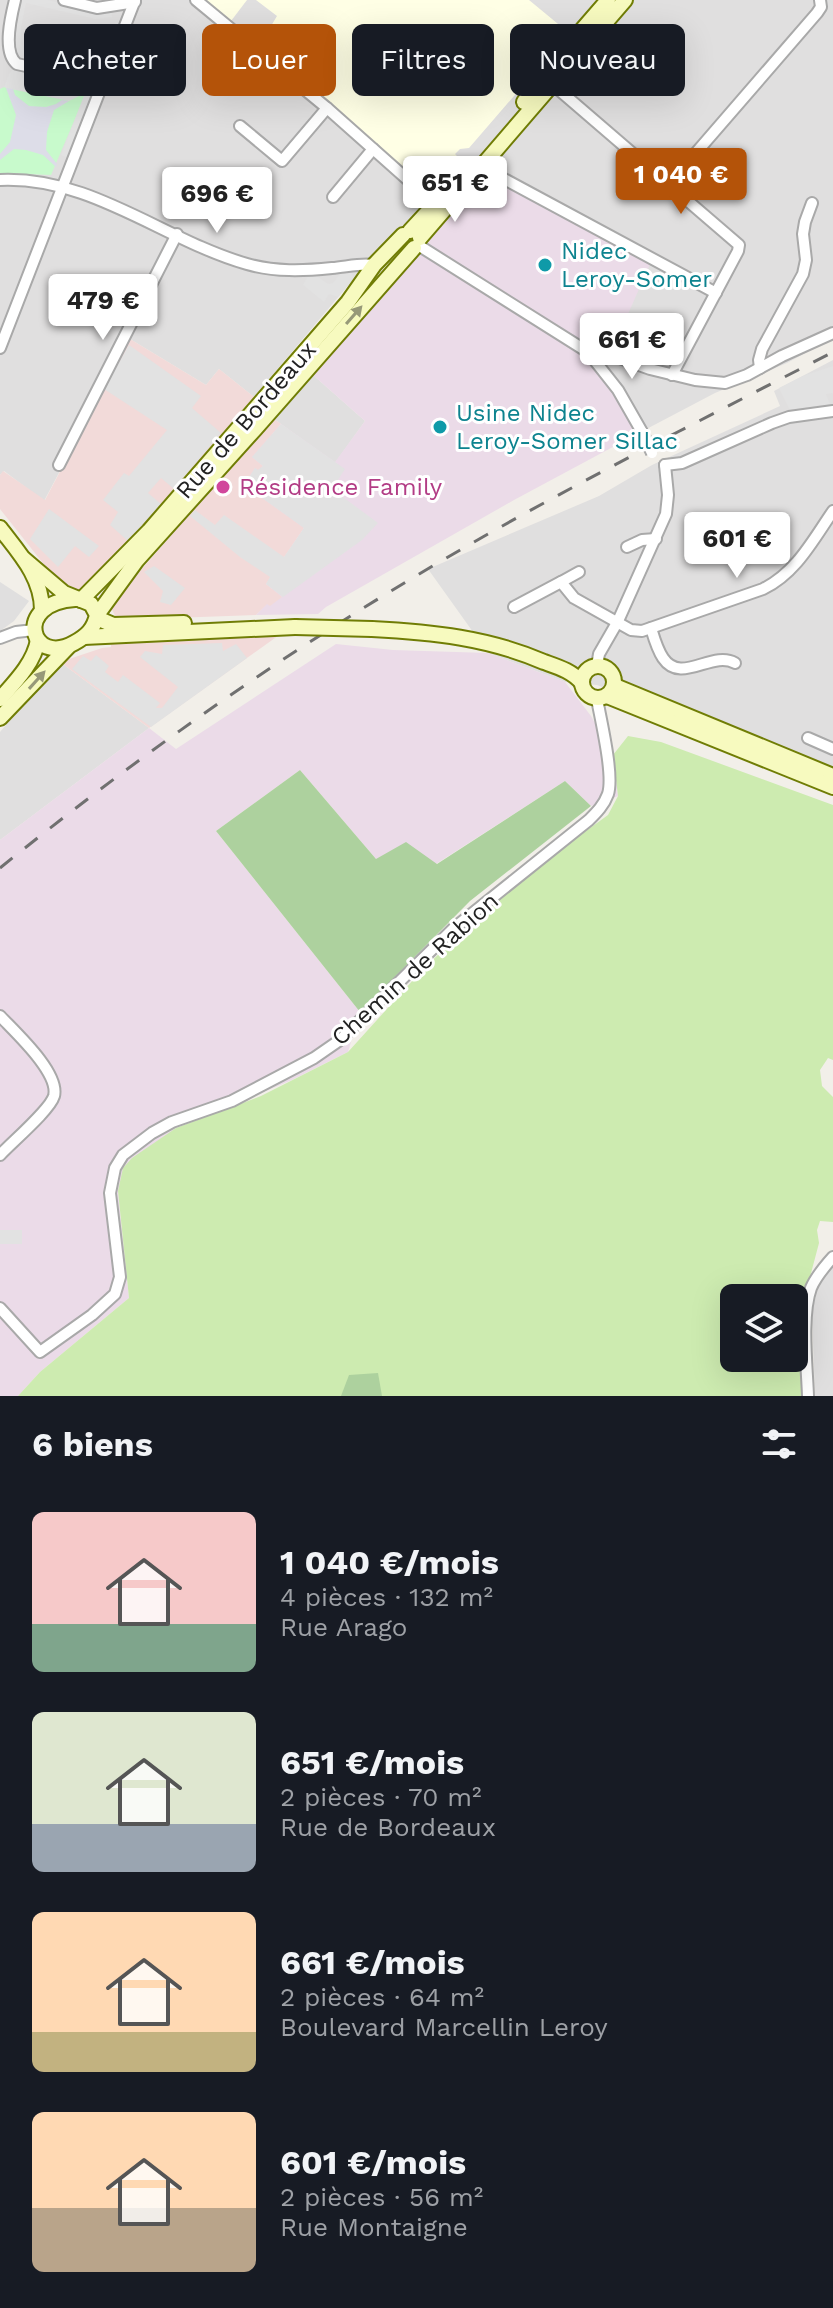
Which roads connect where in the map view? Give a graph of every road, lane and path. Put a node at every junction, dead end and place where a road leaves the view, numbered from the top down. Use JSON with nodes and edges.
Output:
{"nodes":[{"id":1,"x":15,"y":0,"type":"edge"},
{"id":2,"x":64,"y":0,"type":"edge"},
{"id":3,"x":196,"y":0,"type":"edge"},
{"id":4,"x":608,"y":0,"type":"edge"},
{"id":5,"x":625,"y":0,"type":"edge"},
{"id":6,"x":820,"y":0,"type":"edge"},
{"id":7,"x":135,"y":1,"type":"edge"},
{"id":8,"x":126,"y":24,"type":"edge"},
{"id":9,"x":604,"y":24,"type":"edge"},
{"id":10,"x":24,"y":66,"type":"edge"},
{"id":11,"x":98,"y":96,"type":"edge"},
{"id":12,"x":541,"y":96,"type":"edge"},
{"id":13,"x":566,"y":96,"type":"edge"},
{"id":14,"x":327,"y":108,"type":"junction"},
{"id":15,"x":240,"y":126,"type":"dead end"},
{"id":16,"x":373,"y":149,"type":"junction"},
{"id":17,"x":480,"y":166,"type":"junction"},
{"id":18,"x":0,"y":180,"type":"edge"},
{"id":19,"x":669,"y":184,"type":"junction"},
{"id":20,"x":62,"y":187,"type":"junction"},
{"id":21,"x":333,"y":197,"type":"dead end"},
{"id":22,"x":812,"y":203,"type":"dead end"},
{"id":23,"x":435,"y":204,"type":"junction"},
{"id":24,"x":177,"y":234,"type":"junction"},
{"id":25,"x":413,"y":239,"type":"junction"},
{"id":26,"x":374,"y":265,"type":"junction"},
{"id":27,"x":716,"y":293,"type":"junction"},
{"id":28,"x":833,"y":333,"type":"edge"},
{"id":29,"x":0,"y":348,"type":"edge"},
{"id":30,"x":588,"y":352,"type":"junction"},
{"id":31,"x":760,"y":368,"type":"junction"},
{"id":32,"x":672,"y":375,"type":"junction"},
{"id":33,"x":833,"y":411,"type":"edge"},
{"id":34,"x":59,"y":465,"type":"dead end"},
{"id":35,"x":665,"y":465,"type":"junction"},
{"id":36,"x":833,"y":511,"type":"edge"},
{"id":37,"x":0,"y":528,"type":"edge"},
{"id":38,"x":656,"y":539,"type":"junction"},
{"id":39,"x":627,"y":547,"type":"dead end"},
{"id":40,"x":24,"y":559,"type":"junction"},
{"id":41,"x":579,"y":572,"type":"dead end"},
{"id":42,"x":561,"y":582,"type":"junction"},
{"id":43,"x":78,"y":599,"type":"junction"},
{"id":44,"x":514,"y":607,"type":"dead end"},
{"id":45,"x":42,"y":610,"type":"junction"},
{"id":46,"x":97,"y":616,"type":"junction"},
{"id":47,"x":618,"y":621,"type":"junction"},
{"id":48,"x":300,"y":624,"type":"junction"},
{"id":49,"x":651,"y":628,"type":"junction"},
{"id":50,"x":36,"y":635,"type":"junction"},
{"id":51,"x":84,"y":637,"type":"junction"},
{"id":52,"x":0,"y":638,"type":"edge"},
{"id":53,"x":68,"y":647,"type":"junction"},
{"id":54,"x":735,"y":663,"type":"dead end"},
{"id":55,"x":588,"y":673,"type":"junction"},
{"id":56,"x":606,"y":693,"type":"junction"},
{"id":57,"x":0,"y":699,"type":"edge"},
{"id":58,"x":0,"y":718,"type":"edge"},
{"id":59,"x":808,"y":738,"type":"dead end"},
{"id":60,"x":833,"y":749,"type":"edge"},
{"id":61,"x":833,"y":776,"type":"edge"},
{"id":62,"x":833,"y":787,"type":"edge"},
{"id":63,"x":0,"y":1016,"type":"edge"},
{"id":64,"x":0,"y":1155,"type":"edge"},
{"id":65,"x":833,"y":1257,"type":"edge"},
{"id":66,"x":0,"y":1308,"type":"edge"},
{"id":67,"x":808,"y":1396,"type":"edge"}],
"edges":[{"from":1,"to":10,"type":"street"},
{"from":2,"to":7,"type":"street"},
{"from":3,"to":14,"type":"street"},
{"from":4,"to":23,"type":"main road","name":"Rue de Bordeaux"},
{"from":5,"to":9,"type":"main road","name":"Rue de Bordeaux"},
{"from":6,"to":19,"type":"street"},
{"from":7,"to":8,"type":"street"},
{"from":11,"to":20,"type":"street"},
{"from":12,"to":17,"type":"main road","name":"Rue de Bordeaux"},
{"from":13,"to":19,"type":"street"},
{"from":14,"to":15,"type":"street"},
{"from":14,"to":16,"type":"street"},
{"from":16,"to":21,"type":"street"},
{"from":16,"to":23,"type":"street"},
{"from":17,"to":25,"type":"main road","name":"Rue de Bordeaux"},
{"from":17,"to":27,"type":"street"},
{"from":18,"to":20,"type":"street"},
{"from":19,"to":27,"type":"street"},
{"from":20,"to":24,"type":"street"},
{"from":20,"to":29,"type":"street"},
{"from":22,"to":31,"type":"street"},
{"from":23,"to":25,"type":"main road","name":"Rue de Bordeaux"},
{"from":24,"to":26,"type":"street"},
{"from":24,"to":34,"type":"street"},
{"from":25,"to":26,"type":"main road","name":"Rue de Bordeaux"},
{"from":25,"to":30,"type":"street"},
{"from":46,"to":25,"type":"main road","name":"Rue de Bordeaux","one_way":true},
{"from":26,"to":43,"type":"main road","name":"Rue de Bordeaux"},
{"from":27,"to":32,"type":"street"},
{"from":28,"to":31,"type":"street"},
{"from":30,"to":32,"type":"street"},
{"from":30,"to":35,"type":"street","bridge":true},
{"from":31,"to":32,"type":"street"},
{"from":33,"to":35,"type":"street"},
{"from":35,"to":38,"type":"street"},
{"from":36,"to":49,"type":"street"},
{"from":37,"to":40,"type":"main road"},
{"from":38,"to":39,"type":"street"},
{"from":38,"to":47,"type":"street"},
{"from":40,"to":43,"type":"main road"},
{"from":40,"to":45,"type":"main road"},
{"from":41,"to":42,"type":"street"},
{"from":42,"to":44,"type":"street"},
{"from":42,"to":47,"type":"street"},
{"from":43,"to":45,"type":"main road"},
{"from":43,"to":46,"type":"main road"},
{"from":45,"to":50,"type":"main road"},
{"from":46,"to":48,"type":"main road"},
{"from":46,"to":51,"type":"main road"},
{"from":47,"to":49,"type":"street"},
{"from":47,"to":55,"type":"street"},
{"from":48,"to":51,"type":"main road"},
{"from":48,"to":55,"type":"main road"},
{"from":49,"to":54,"type":"street"},
{"from":50,"to":52,"type":"street"},
{"from":50,"to":53,"type":"main road"},
{"from":50,"to":57,"type":"main road"},
{"from":51,"to":53,"type":"main road"},
{"from":58,"to":53,"type":"main road","one_way":true},
{"from":55,"to":56,"type":"main road"},
{"from":55,"to":56,"type":"main road"},
{"from":56,"to":61,"type":"main road"},
{"from":56,"to":62,"type":"main road"},
{"from":56,"to":66,"type":"street","name":"Chemin de Rabion"},
{"from":59,"to":60,"type":"street"},
{"from":63,"to":64,"type":"street"},
{"from":65,"to":67,"type":"street"}]}
